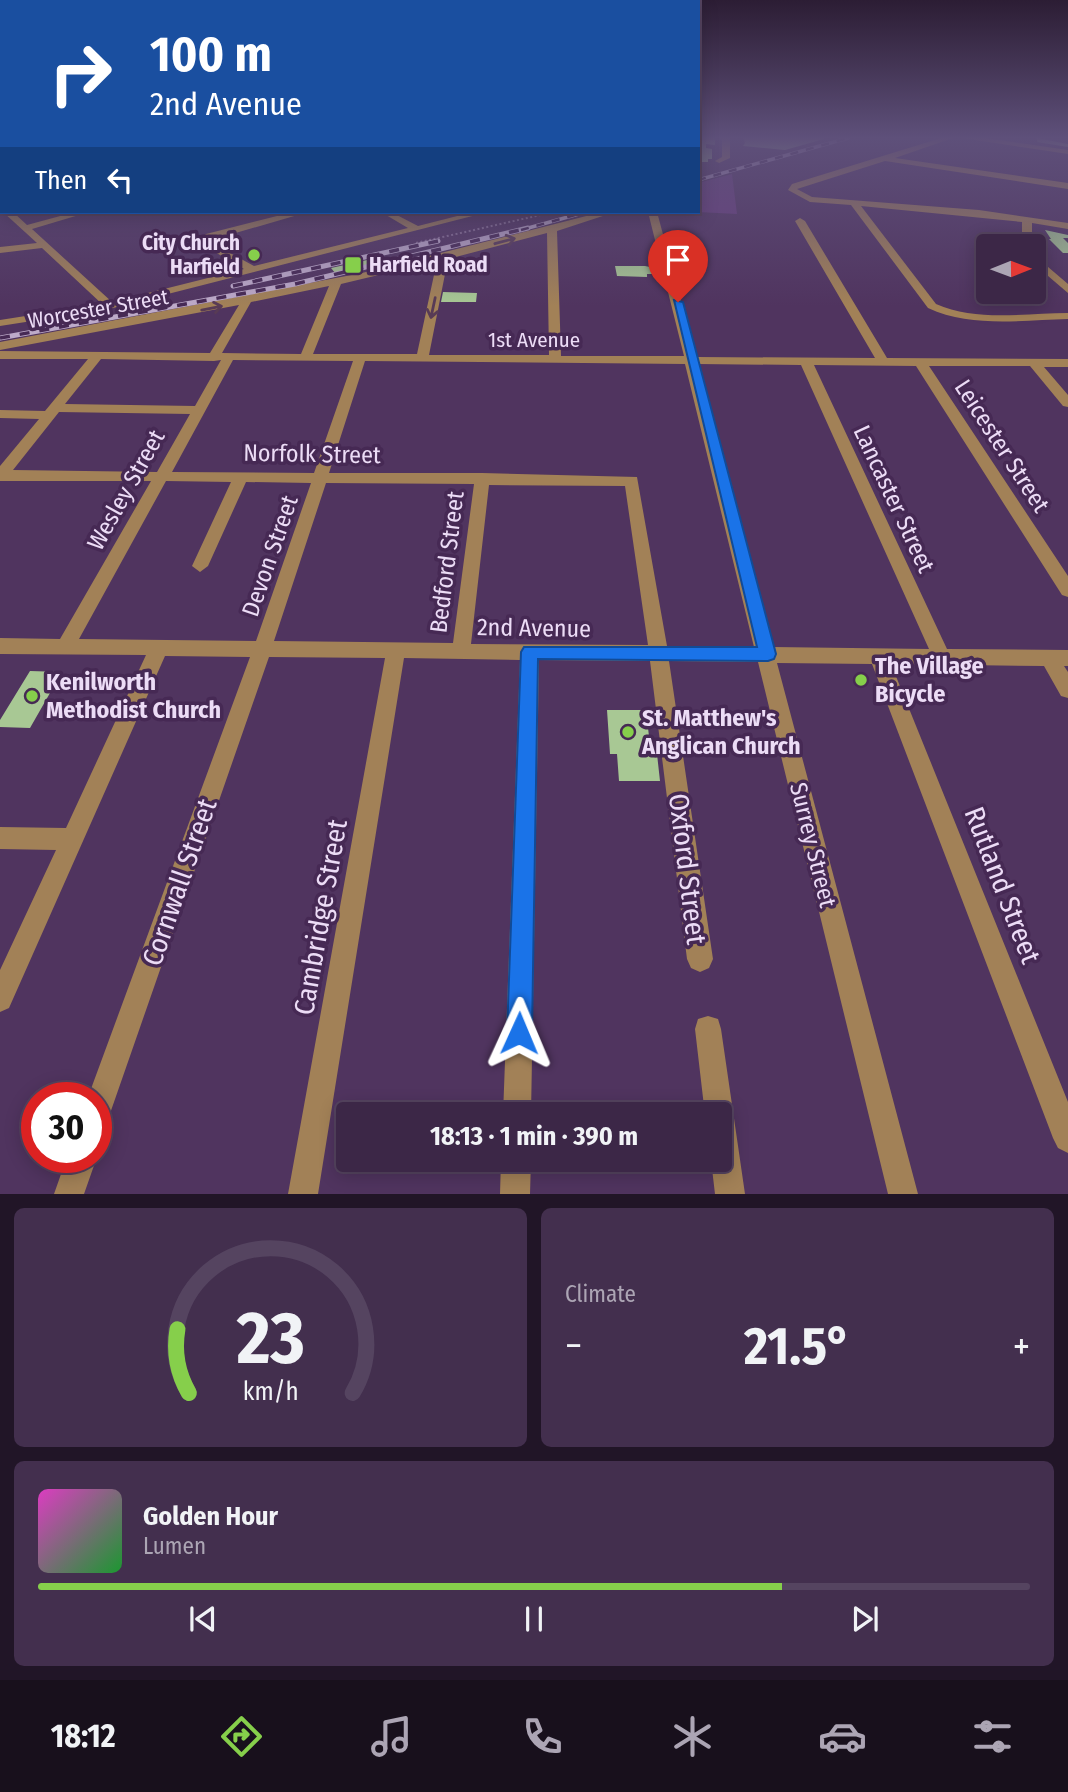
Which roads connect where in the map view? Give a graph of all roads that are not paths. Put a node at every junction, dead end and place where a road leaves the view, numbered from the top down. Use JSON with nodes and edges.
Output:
{"nodes":[{"id":1,"x":796,"y":194,"type":"edge"},
{"id":2,"x":854,"y":203,"type":"junction"},
{"id":3,"x":10,"y":214,"type":"edge"},
{"id":4,"x":75,"y":214,"type":"edge"},
{"id":5,"x":294,"y":214,"type":"edge"},
{"id":6,"x":388,"y":214,"type":"edge"},
{"id":7,"x":475,"y":214,"type":"edge"},
{"id":8,"x":603,"y":214,"type":"edge"},
{"id":9,"x":654,"y":214,"type":"edge"},
{"id":10,"x":1027,"y":220,"type":"junction"},
{"id":11,"x":800,"y":221,"type":"dead end"},
{"id":12,"x":0,"y":225,"type":"edge"},
{"id":13,"x":23,"y":225,"type":"junction"},
{"id":14,"x":1068,"y":226,"type":"edge"},
{"id":15,"x":552,"y":228,"type":"junction"},
{"id":16,"x":417,"y":229,"type":"junction"},
{"id":17,"x":1027,"y":234,"type":"edge"},
{"id":18,"x":45,"y":246,"type":"junction"},
{"id":19,"x":0,"y":250,"type":"edge"},
{"id":20,"x":443,"y":257,"type":"junction"},
{"id":21,"x":1046,"y":269,"type":"edge"},
{"id":22,"x":253,"y":270,"type":"junction"},
{"id":23,"x":335,"y":283,"type":"junction"},
{"id":24,"x":1068,"y":290,"type":"edge"},
{"id":25,"x":246,"y":302,"type":"junction"},
{"id":26,"x":109,"y":306,"type":"junction"},
{"id":27,"x":1068,"y":316,"type":"edge"},
{"id":28,"x":0,"y":323,"type":"edge"},
{"id":29,"x":0,"y":346,"type":"edge"},
{"id":30,"x":0,"y":355,"type":"edge"},
{"id":31,"x":97,"y":356,"type":"junction"},
{"id":32,"x":221,"y":357,"type":"junction"},
{"id":33,"x":306,"y":357,"type":"junction"},
{"id":34,"x":360,"y":358,"type":"junction"},
{"id":35,"x":422,"y":359,"type":"junction"},
{"id":36,"x":555,"y":359,"type":"junction"},
{"id":37,"x":692,"y":360,"type":"junction"},
{"id":38,"x":806,"y":361,"type":"junction"},
{"id":39,"x":883,"y":361,"type":"junction"},
{"id":40,"x":920,"y":362,"type":"junction"},
{"id":41,"x":1033,"y":362,"type":"junction"},
{"id":42,"x":1068,"y":363,"type":"edge"},
{"id":43,"x":1068,"y":403,"type":"edge"},
{"id":44,"x":198,"y":410,"type":"junction"},
{"id":45,"x":53,"y":411,"type":"junction"},
{"id":46,"x":0,"y":414,"type":"edge"},
{"id":47,"x":0,"y":475,"type":"edge"},
{"id":48,"x":160,"y":476,"type":"junction"},
{"id":49,"x":241,"y":476,"type":"junction"},
{"id":50,"x":321,"y":477,"type":"junction"},
{"id":51,"x":482,"y":478,"type":"junction"},
{"id":52,"x":623,"y":479,"type":"joint"},
{"id":53,"x":200,"y":566,"type":"dead end"},
{"id":54,"x":1068,"y":590,"type":"edge"},
{"id":55,"x":0,"y":646,"type":"edge"},
{"id":56,"x":65,"y":647,"type":"junction"},
{"id":57,"x":159,"y":648,"type":"junction"},
{"id":58,"x":261,"y":648,"type":"junction"},
{"id":59,"x":396,"y":651,"type":"junction"},
{"id":60,"x":461,"y":651,"type":"junction"},
{"id":61,"x":530,"y":652,"type":"junction"},
{"id":62,"x":658,"y":654,"type":"junction"},
{"id":63,"x":768,"y":654,"type":"junction"},
{"id":64,"x":878,"y":655,"type":"junction"},
{"id":65,"x":941,"y":655,"type":"junction"},
{"id":66,"x":1059,"y":658,"type":"edge"},
{"id":67,"x":1068,"y":690,"type":"edge"},
{"id":68,"x":0,"y":838,"type":"edge"},
{"id":69,"x":73,"y":839,"type":"junction"},
{"id":70,"x":700,"y":959,"type":"dead end"},
{"id":71,"x":0,"y":999,"type":"edge"},
{"id":72,"x":708,"y":1029,"type":"dead end"},
{"id":73,"x":108,"y":1082,"type":"edge"},
{"id":74,"x":517,"y":1102,"type":"edge"},
{"id":75,"x":1068,"y":1138,"type":"edge"},
{"id":76,"x":516,"y":1172,"type":"edge"},
{"id":77,"x":76,"y":1173,"type":"edge"},
{"id":78,"x":69,"y":1194,"type":"edge"},
{"id":79,"x":303,"y":1194,"type":"edge"},
{"id":80,"x":515,"y":1194,"type":"edge"},
{"id":81,"x":730,"y":1194,"type":"edge"},
{"id":82,"x":902,"y":1194,"type":"edge"}],
"edges":[{"from":1,"to":2,"type":"street"},
{"from":2,"to":10,"type":"street"},
{"from":2,"to":27,"type":"street"},
{"from":3,"to":13,"type":"street"},
{"from":4,"to":13,"type":"street"},
{"from":5,"to":22,"type":"street"},
{"from":6,"to":16,"type":"street"},
{"from":7,"to":16,"type":"street"},
{"from":8,"to":15,"type":"street","name":"Worcester Street"},
{"from":9,"to":37,"type":"street","name":"Surrey Street"},
{"from":10,"to":14,"type":"street"},
{"from":10,"to":17,"type":"street"},
{"from":11,"to":39,"type":"street"},
{"from":12,"to":13,"type":"street"},
{"from":13,"to":18,"type":"street"},
{"from":20,"to":15,"type":"street","name":"Worcester Street","one_way":true},
{"from":15,"to":36,"type":"street"},
{"from":16,"to":22,"type":"street"},
{"from":18,"to":19,"type":"street"},
{"from":18,"to":26,"type":"street"},
{"from":20,"to":23,"type":"street","name":"Worcester Street"},
{"from":20,"to":35,"type":"street","one_way":true},
{"from":21,"to":24,"type":"street"},
{"from":22,"to":26,"type":"street"},
{"from":23,"to":25,"type":"street","name":"Worcester Street"},
{"from":23,"to":33,"type":"street"},
{"from":29,"to":25,"type":"street","name":"Worcester Street","one_way":true},
{"from":25,"to":32,"type":"street","name":"Wesley Street"},
{"from":26,"to":28,"type":"street"},
{"from":30,"to":31,"type":"street","name":"1st Avenue"},
{"from":31,"to":32,"type":"street","name":"1st Avenue"},
{"from":31,"to":45,"type":"street"},
{"from":32,"to":33,"type":"street","name":"1st Avenue"},
{"from":32,"to":44,"type":"street","name":"Wesley Street"},
{"from":33,"to":34,"type":"street","name":"1st Avenue"},
{"from":34,"to":35,"type":"street","name":"1st Avenue"},
{"from":34,"to":50,"type":"street","name":"Devon Street"},
{"from":35,"to":36,"type":"street","name":"1st Avenue"},
{"from":36,"to":37,"type":"street","name":"1st Avenue"},
{"from":37,"to":38,"type":"street","name":"1st Avenue"},
{"from":37,"to":63,"type":"street","name":"Surrey Street"},
{"from":38,"to":39,"type":"street","name":"1st Avenue"},
{"from":38,"to":65,"type":"street","name":"Lancaster Street"},
{"from":39,"to":40,"type":"street","name":"1st Avenue"},
{"from":40,"to":41,"type":"street","name":"1st Avenue"},
{"from":40,"to":54,"type":"street","name":"Leicester Street"},
{"from":41,"to":42,"type":"street","name":"1st Avenue"},
{"from":41,"to":43,"type":"street"},
{"from":44,"to":45,"type":"street"},
{"from":44,"to":48,"type":"street","name":"Wesley Street"},
{"from":45,"to":46,"type":"street"},
{"from":45,"to":47,"type":"street"},
{"from":47,"to":48,"type":"street","name":"Norfolk Street"},
{"from":48,"to":49,"type":"street","name":"Norfolk Street"},
{"from":48,"to":56,"type":"street","name":"Wesley Street"},
{"from":49,"to":50,"type":"street","name":"Norfolk Street"},
{"from":49,"to":53,"type":"street"},
{"from":50,"to":51,"type":"street","name":"Norfolk Street"},
{"from":50,"to":58,"type":"street","name":"Devon Street"},
{"from":51,"to":52,"type":"street","name":"Norfolk Street"},
{"from":51,"to":60,"type":"street","name":"Bedford Street"},
{"from":52,"to":62,"type":"street","name":"Oxford Street"},
{"from":55,"to":56,"type":"street","name":"2nd Avenue"},
{"from":56,"to":57,"type":"street","name":"2nd Avenue"},
{"from":57,"to":58,"type":"street","name":"2nd Avenue"},
{"from":57,"to":69,"type":"street"},
{"from":58,"to":59,"type":"street","name":"2nd Avenue"},
{"from":58,"to":73,"type":"street","name":"Cornwall Street"},
{"from":59,"to":60,"type":"street","name":"2nd Avenue"},
{"from":59,"to":79,"type":"street","name":"Cambridge Street"},
{"from":60,"to":61,"type":"street","name":"2nd Avenue"},
{"from":61,"to":62,"type":"street","name":"2nd Avenue"},
{"from":61,"to":74,"type":"street"},
{"from":62,"to":63,"type":"street","name":"2nd Avenue"},
{"from":62,"to":70,"type":"street","name":"Oxford Street"},
{"from":63,"to":64,"type":"street","name":"2nd Avenue"},
{"from":63,"to":82,"type":"street","name":"Surrey Street"},
{"from":64,"to":65,"type":"street","name":"2nd Avenue"},
{"from":64,"to":75,"type":"street","name":"Rutland Street"},
{"from":65,"to":66,"type":"street","name":"2nd Avenue"},
{"from":66,"to":67,"type":"street"},
{"from":68,"to":69,"type":"street"},
{"from":69,"to":71,"type":"street"},
{"from":72,"to":81,"type":"street"},
{"from":76,"to":80,"type":"street"},
{"from":77,"to":78,"type":"street"}]}
